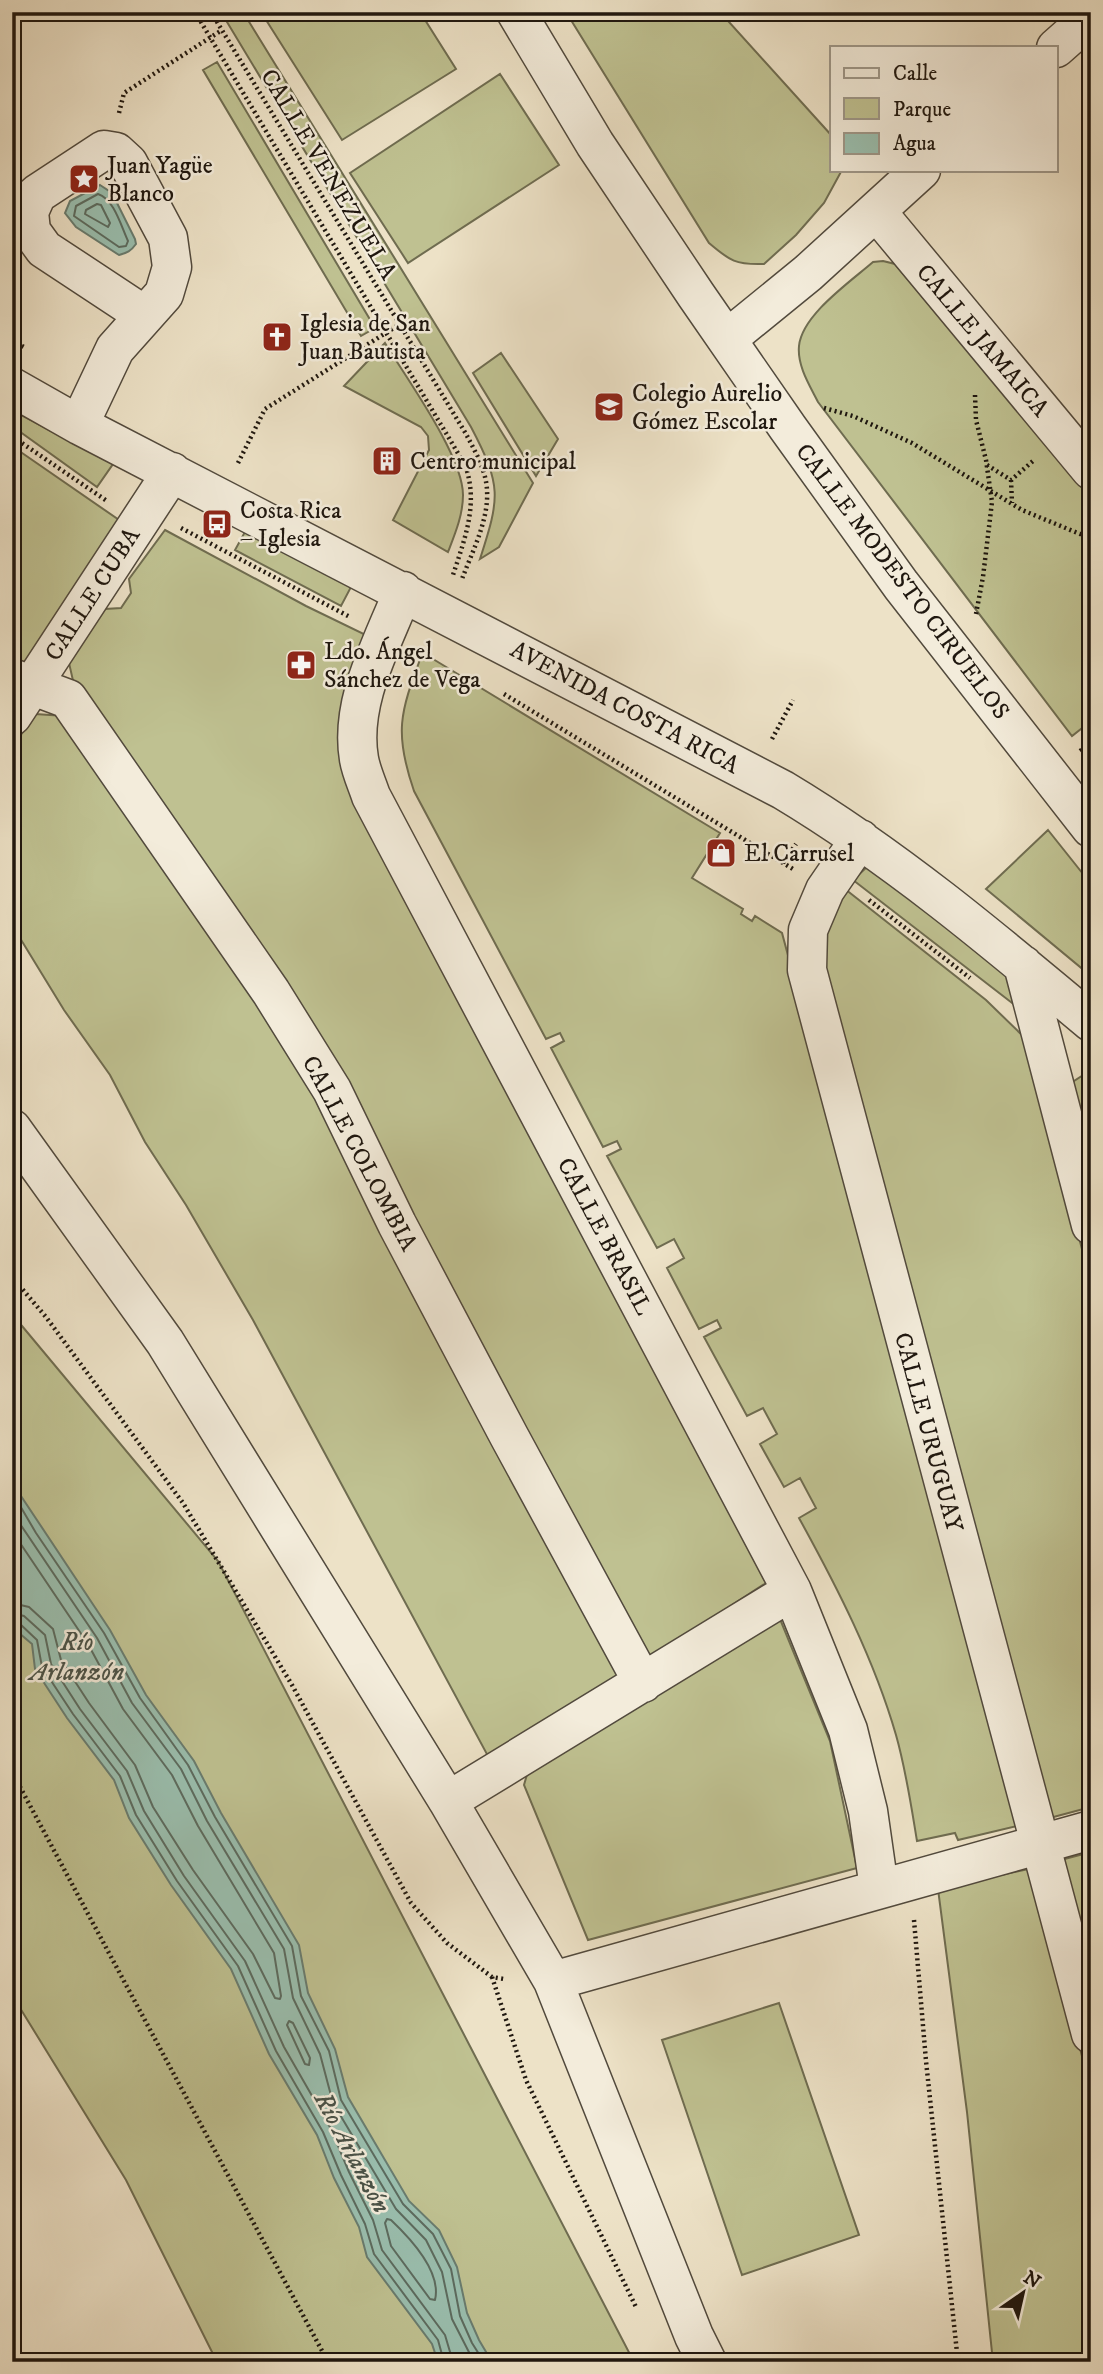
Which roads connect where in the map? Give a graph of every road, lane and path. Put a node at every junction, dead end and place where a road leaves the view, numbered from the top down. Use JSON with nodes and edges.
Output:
{"nodes":[{"id":1,"x":195,"y":12,"type":"edge"},
{"id":2,"x":211,"y":12,"type":"edge"},
{"id":3,"x":516,"y":12,"type":"edge"},
{"id":4,"x":1091,"y":17,"type":"edge"},
{"id":5,"x":222,"y":30,"type":"junction"},
{"id":6,"x":210,"y":38,"type":"junction"},
{"id":7,"x":1058,"y":46,"type":"edge"},
{"id":8,"x":110,"y":151,"type":"junction"},
{"id":9,"x":919,"y":172,"type":"edge"},
{"id":10,"x":876,"y":211,"type":"junction"},
{"id":11,"x":144,"y":315,"type":"junction"},
{"id":12,"x":400,"y":324,"type":"junction"},
{"id":13,"x":387,"y":332,"type":"junction"},
{"id":14,"x":727,"y":339,"type":"junction"},
{"id":15,"x":987,"y":344,"type":"junction"},
{"id":16,"x":12,"y":387,"type":"edge"},
{"id":17,"x":818,"y":407,"type":"dead end"},
{"id":18,"x":79,"y":425,"type":"junction"},
{"id":19,"x":1062,"y":435,"type":"junction"},
{"id":20,"x":12,"y":437,"type":"edge"},
{"id":21,"x":987,"y":465,"type":"junction"},
{"id":22,"x":236,"y":466,"type":"dead end"},
{"id":23,"x":1091,"y":470,"type":"edge"},
{"id":24,"x":172,"y":472,"type":"junction"},
{"id":25,"x":1011,"y":480,"type":"junction"},
{"id":26,"x":990,"y":491,"type":"junction"},
{"id":27,"x":1012,"y":504,"type":"junction"},
{"id":28,"x":143,"y":516,"type":"junction"},
{"id":29,"x":1091,"y":533,"type":"edge"},
{"id":30,"x":433,"y":594,"type":"junction"},
{"id":31,"x":974,"y":624,"type":"dead end"},
{"id":32,"x":386,"y":636,"type":"junction"},
{"id":33,"x":19,"y":693,"type":"edge"},
{"id":34,"x":502,"y":693,"type":"dead end"},
{"id":35,"x":793,"y":700,"type":"dead end"},
{"id":36,"x":776,"y":732,"type":"dead end"},
{"id":37,"x":1091,"y":828,"type":"edge"},
{"id":38,"x":860,"y":839,"type":"junction"},
{"id":39,"x":825,"y":890,"type":"junction"},
{"id":40,"x":1023,"y":965,"type":"junction"},
{"id":41,"x":1091,"y":1022,"type":"edge"},
{"id":42,"x":12,"y":1129,"type":"edge"},
{"id":43,"x":1091,"y":1225,"type":"edge"},
{"id":44,"x":12,"y":1276,"type":"edge"},
{"id":45,"x":792,"y":1591,"type":"junction"},
{"id":46,"x":643,"y":1683,"type":"junction"},
{"id":47,"x":12,"y":1772,"type":"edge"},
{"id":48,"x":448,"y":1801,"type":"junction"},
{"id":49,"x":1091,"y":1830,"type":"edge"},
{"id":50,"x":1040,"y":1843,"type":"junction"},
{"id":51,"x":895,"y":1884,"type":"junction"},
{"id":52,"x":492,"y":1977,"type":"junction"},
{"id":53,"x":553,"y":1981,"type":"junction"},
{"id":54,"x":1091,"y":2034,"type":"edge"},
{"id":55,"x":639,"y":2314,"type":"dead end"},
{"id":56,"x":328,"y":2362,"type":"edge"},
{"id":57,"x":707,"y":2362,"type":"edge"},
{"id":58,"x":958,"y":2362,"type":"edge"}],
"edges":[{"from":1,"to":6,"type":"path"},
{"from":2,"to":5,"type":"path","name":"CALLE VENEZUELA"},
{"from":3,"to":14,"type":"street","name":"CALLE MODESTO CIRUELOS"},
{"from":4,"to":7,"type":"street"},
{"from":5,"to":6,"type":"path"},
{"from":5,"to":12,"type":"path","name":"CALLE VENEZUELA"},
{"from":6,"to":8,"type":"path"},
{"from":6,"to":13,"type":"path"},
{"from":8,"to":11,"type":"street"},
{"from":8,"to":11,"type":"street"},
{"from":9,"to":10,"type":"street"},
{"from":10,"to":14,"type":"street"},
{"from":10,"to":15,"type":"street","name":"CALLE JAMAICA"},
{"from":11,"to":18,"type":"street"},
{"from":12,"to":13,"type":"path"},
{"from":12,"to":30,"type":"path","name":"CALLE VENEZUELA"},
{"from":13,"to":22,"type":"path"},
{"from":13,"to":30,"type":"path"},
{"from":14,"to":37,"type":"street","name":"CALLE MODESTO CIRUELOS"},
{"from":15,"to":19,"type":"street","name":"CALLE JAMAICA"},
{"from":15,"to":21,"type":"path"},
{"from":16,"to":18,"type":"street","name":"AVENIDA COSTA RICA"},
{"from":17,"to":26,"type":"path"},
{"from":18,"to":24,"type":"street","name":"AVENIDA COSTA RICA"},
{"from":19,"to":23,"type":"street","name":"CALLE JAMAICA"},
{"from":19,"to":25,"type":"path"},
{"from":20,"to":28,"type":"path"},
{"from":21,"to":25,"type":"path"},
{"from":21,"to":26,"type":"path"},
{"from":24,"to":28,"type":"street","name":"CALLE CUBA"},
{"from":24,"to":30,"type":"street","name":"AVENIDA COSTA RICA"},
{"from":25,"to":27,"type":"path"},
{"from":26,"to":27,"type":"path"},
{"from":26,"to":31,"type":"path"},
{"from":27,"to":29,"type":"path"},
{"from":28,"to":32,"type":"path"},
{"from":28,"to":33,"type":"street","name":"CALLE CUBA"},
{"from":30,"to":32,"type":"street","name":"CALLE BRASIL"},
{"from":30,"to":38,"type":"street","name":"AVENIDA COSTA RICA"},
{"from":32,"to":45,"type":"street","name":"CALLE BRASIL"},
{"from":33,"to":46,"type":"street","name":"CALLE COLOMBIA"},
{"from":34,"to":39,"type":"path"},
{"from":35,"to":36,"type":"path"},
{"from":38,"to":39,"type":"street","name":"CALLE URUGUAY"},
{"from":38,"to":40,"type":"street","name":"AVENIDA COSTA RICA"},
{"from":39,"to":50,"type":"street","name":"CALLE URUGUAY"},
{"from":40,"to":41,"type":"street","name":"AVENIDA COSTA RICA"},
{"from":40,"to":43,"type":"street"},
{"from":42,"to":48,"type":"street"},
{"from":44,"to":52,"type":"path"},
{"from":45,"to":46,"type":"street"},
{"from":45,"to":51,"type":"street","name":"CALLE BRASIL"},
{"from":46,"to":48,"type":"street"},
{"from":47,"to":56,"type":"path"},
{"from":48,"to":53,"type":"street"},
{"from":49,"to":50,"type":"street"},
{"from":50,"to":51,"type":"street"},
{"from":50,"to":54,"type":"street","name":"CALLE URUGUAY"},
{"from":51,"to":53,"type":"street"},
{"from":51,"to":58,"type":"path"},
{"from":52,"to":53,"type":"path"},
{"from":52,"to":55,"type":"path"},
{"from":53,"to":57,"type":"street"}]}
